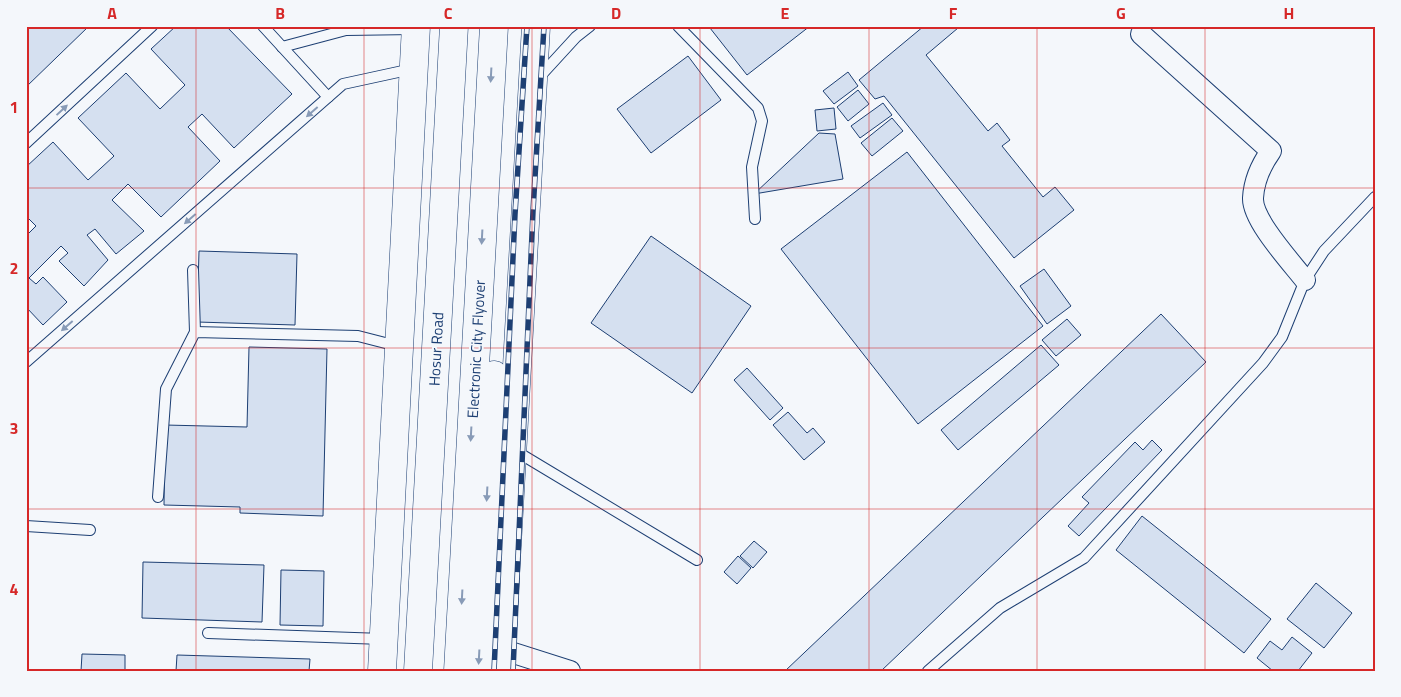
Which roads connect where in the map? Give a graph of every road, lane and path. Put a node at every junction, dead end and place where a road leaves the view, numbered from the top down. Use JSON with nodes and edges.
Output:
{"nodes":[{"id":1,"x":152,"y":26,"type":"edge"},
{"id":2,"x":263,"y":26,"type":"edge"},
{"id":3,"x":454,"y":26,"type":"edge"},
{"id":4,"x":468,"y":26,"type":"edge"},
{"id":5,"x":494,"y":26,"type":"edge"},
{"id":6,"x":512,"y":26,"type":"edge"},
{"id":7,"x":536,"y":26,"type":"edge"},
{"id":8,"x":590,"y":26,"type":"edge"},
{"id":9,"x":678,"y":26,"type":"edge"},
{"id":10,"x":416,"y":28,"type":"edge"},
{"id":11,"x":1141,"y":34,"type":"dead end"},
{"id":12,"x":282,"y":47,"type":"junction"},
{"id":13,"x":413,"y":68,"type":"junction"},
{"id":14,"x":533,"y":74,"type":"junction"},
{"id":15,"x":328,"y":97,"type":"junction"},
{"id":16,"x":26,"y":143,"type":"edge"},
{"id":17,"x":1375,"y":197,"type":"edge"},
{"id":18,"x":755,"y":219,"type":"dead end"},
{"id":19,"x":193,"y":270,"type":"dead end"},
{"id":20,"x":1306,"y":280,"type":"junction"},
{"id":21,"x":195,"y":332,"type":"junction"},
{"id":22,"x":398,"y":346,"type":"junction"},
{"id":23,"x":26,"y":362,"type":"edge"},
{"id":24,"x":512,"y":449,"type":"junction"},
{"id":25,"x":158,"y":497,"type":"dead end"},
{"id":26,"x":26,"y":526,"type":"edge"},
{"id":27,"x":90,"y":530,"type":"dead end"},
{"id":28,"x":697,"y":560,"type":"dead end"},
{"id":29,"x":208,"y":633,"type":"dead end"},
{"id":30,"x":384,"y":639,"type":"junction"},
{"id":31,"x":501,"y":660,"type":"edge"},
{"id":32,"x":382,"y":671,"type":"edge"},
{"id":33,"x":418,"y":671,"type":"edge"},
{"id":34,"x":435,"y":671,"type":"edge"},
{"id":35,"x":458,"y":671,"type":"edge"},
{"id":36,"x":478,"y":671,"type":"edge"},
{"id":37,"x":570,"y":671,"type":"edge"},
{"id":38,"x":928,"y":671,"type":"edge"}],
"edges":[{"from":16,"to":1,"type":"lane","one_way":true},
{"from":2,"to":12,"type":"lane"},
{"from":3,"to":33,"type":"main road","name":"Hosur Road"},
{"from":4,"to":34,"type":"main road","name":"Electronic City Flyover"},
{"from":5,"to":35,"type":"main road","name":"Electronic City Flyover","one_way":true},
{"from":6,"to":36,"type":"main road","one_way":true},
{"from":7,"to":14,"type":"main road"},
{"from":8,"to":14,"type":"lane"},
{"from":9,"to":18,"type":"lane"},
{"from":10,"to":12,"type":"lane"},
{"from":10,"to":13,"type":"main road"},
{"from":11,"to":20,"type":"street"},
{"from":12,"to":15,"type":"lane"},
{"from":13,"to":15,"type":"lane"},
{"from":13,"to":22,"type":"main road"},
{"from":14,"to":24,"type":"main road"},
{"from":15,"to":23,"type":"lane","one_way":true},
{"from":17,"to":20,"type":"lane"},
{"from":19,"to":21,"type":"lane"},
{"from":20,"to":38,"type":"lane"},
{"from":21,"to":22,"type":"lane"},
{"from":21,"to":25,"type":"lane"},
{"from":22,"to":30,"type":"main road"},
{"from":24,"to":28,"type":"lane"},
{"from":24,"to":31,"type":"main road"},
{"from":26,"to":27,"type":"lane"},
{"from":29,"to":30,"type":"lane"},
{"from":30,"to":32,"type":"main road"},
{"from":31,"to":37,"type":"street"}]}
